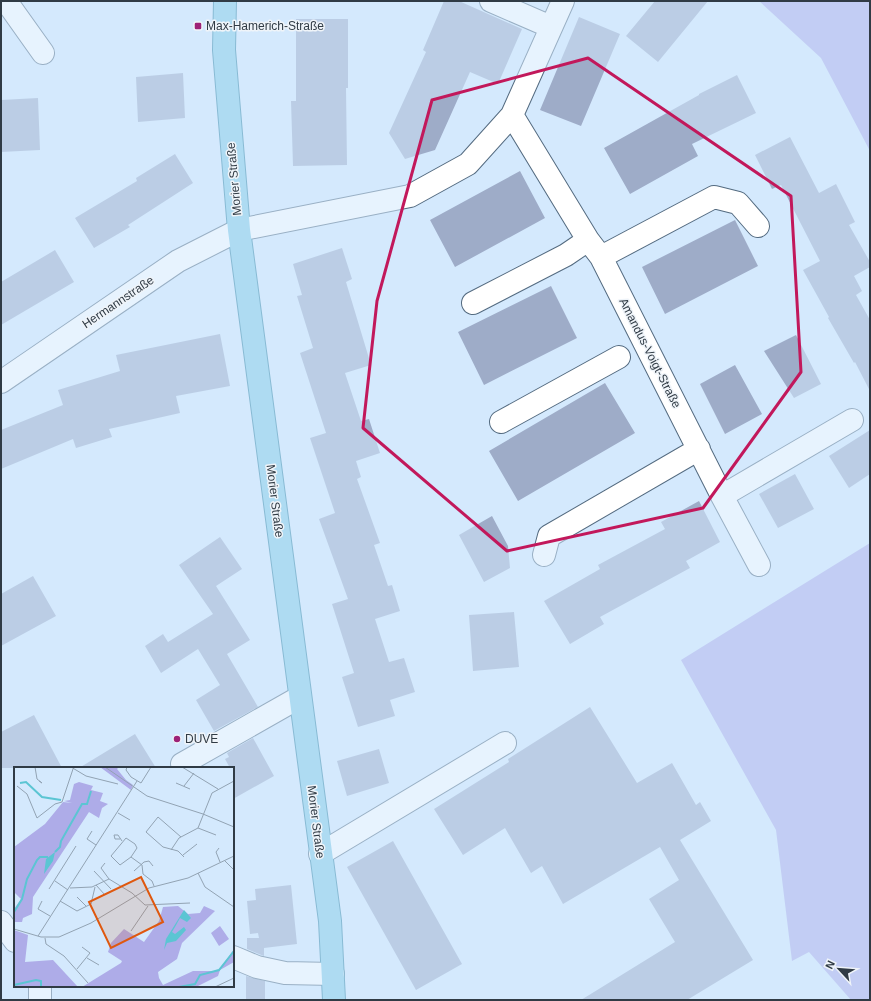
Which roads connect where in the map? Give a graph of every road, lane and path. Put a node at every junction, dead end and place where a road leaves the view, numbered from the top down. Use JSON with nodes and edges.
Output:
{"nodes":[{"id":1,"x":6,"y":1,"type":"edge"},
{"id":2,"x":225,"y":1,"type":"edge"},
{"id":3,"x":491,"y":1,"type":"edge"},
{"id":4,"x":563,"y":1,"type":"edge"},
{"id":5,"x":551,"y":27,"type":"junction"},
{"id":6,"x":43,"y":53,"type":"dead end"},
{"id":7,"x":512,"y":115,"type":"junction"},
{"id":8,"x":758,"y":226,"type":"dead end"},
{"id":9,"x":239,"y":230,"type":"junction"},
{"id":10,"x":594,"y":249,"type":"junction"},
{"id":11,"x":473,"y":303,"type":"dead end"},
{"id":12,"x":619,"y":357,"type":"dead end"},
{"id":13,"x":1,"y":382,"type":"edge"},
{"id":14,"x":852,"y":420,"type":"dead end"},
{"id":15,"x":501,"y":422,"type":"dead end"},
{"id":16,"x":699,"y":450,"type":"junction"},
{"id":17,"x":722,"y":496,"type":"junction"},
{"id":18,"x":544,"y":555,"type":"dead end"},
{"id":19,"x":758,"y":565,"type":"dead end"},
{"id":20,"x":300,"y":697,"type":"junction"},
{"id":21,"x":505,"y":742,"type":"dead end"},
{"id":22,"x":182,"y":764,"type":"dead end"},
{"id":23,"x":320,"y":854,"type":"junction"},
{"id":24,"x":1,"y":922,"type":"edge"},
{"id":25,"x":14,"y":940,"type":"edge"},
{"id":26,"x":234,"y":957,"type":"edge"},
{"id":27,"x":333,"y":974,"type":"junction"},
{"id":28,"x":40,"y":987,"type":"edge"},
{"id":29,"x":40,"y":1000,"type":"edge"},
{"id":30,"x":334,"y":1000,"type":"edge"}],
"edges":[{"from":1,"to":6,"type":"street"},
{"from":2,"to":9,"type":"main road","name":"Morier Straße"},
{"from":3,"to":5,"type":"street"},
{"from":4,"to":5,"type":"street"},
{"from":5,"to":7,"type":"street"},
{"from":7,"to":9,"type":"street"},
{"from":7,"to":10,"type":"street","name":"Amandus-Voigt-Straße"},
{"from":8,"to":10,"type":"street"},
{"from":9,"to":13,"type":"street","name":"Hermannstraße"},
{"from":9,"to":20,"type":"main road","name":"Morier Straße"},
{"from":10,"to":11,"type":"street"},
{"from":10,"to":16,"type":"street","name":"Amandus-Voigt-Straße"},
{"from":12,"to":15,"type":"street"},
{"from":14,"to":17,"type":"street"},
{"from":16,"to":17,"type":"street","name":"Amandus-Voigt-Straße"},
{"from":16,"to":18,"type":"street"},
{"from":17,"to":19,"type":"street","name":"Amandus-Voigt-Straße"},
{"from":20,"to":22,"type":"street"},
{"from":20,"to":23,"type":"main road","name":"Morier Straße"},
{"from":21,"to":23,"type":"street"},
{"from":23,"to":27,"type":"main road","name":"Morier Straße"},
{"from":24,"to":25,"type":"street"},
{"from":26,"to":27,"type":"street"},
{"from":27,"to":30,"type":"main road","name":"Morier Straße"},
{"from":28,"to":29,"type":"street"}]}
